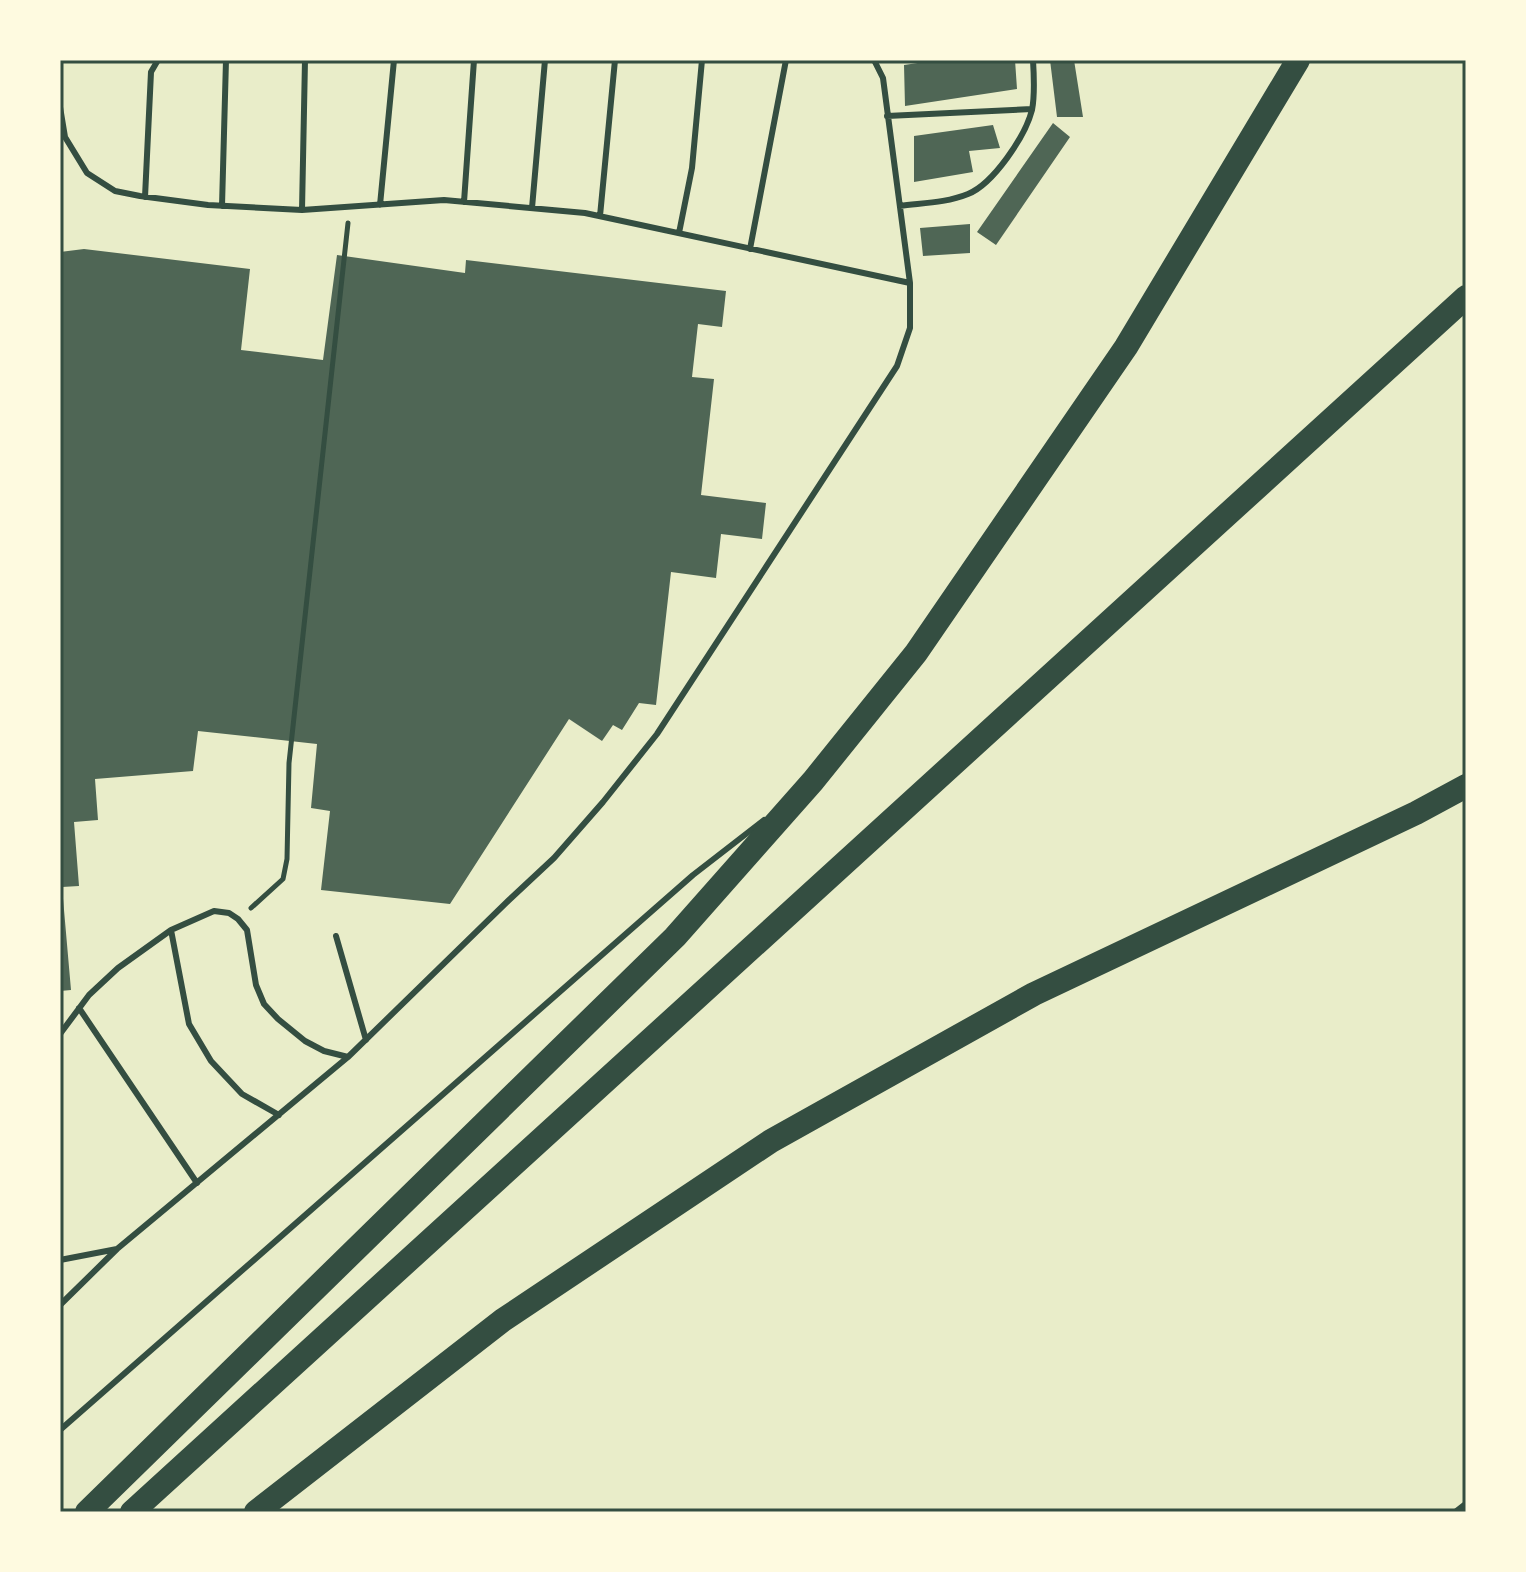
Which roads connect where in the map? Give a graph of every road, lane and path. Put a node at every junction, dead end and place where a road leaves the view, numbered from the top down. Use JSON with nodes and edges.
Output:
{"nodes":[{"id":1,"x":158,"y":60,"type":"edge"},
{"id":2,"x":226,"y":60,"type":"edge"},
{"id":3,"x":305,"y":60,"type":"edge"},
{"id":4,"x":394,"y":60,"type":"edge"},
{"id":5,"x":474,"y":60,"type":"edge"},
{"id":6,"x":545,"y":60,"type":"edge"},
{"id":7,"x":615,"y":60,"type":"edge"},
{"id":8,"x":702,"y":60,"type":"edge"},
{"id":9,"x":786,"y":60,"type":"edge"},
{"id":10,"x":874,"y":60,"type":"edge"},
{"id":11,"x":1033,"y":60,"type":"edge"},
{"id":12,"x":1277,"y":60,"type":"edge"},
{"id":13,"x":1298,"y":60,"type":"edge"},
{"id":14,"x":60,"y":107,"type":"edge"},
{"id":15,"x":1032,"y":109,"type":"junction"},
{"id":16,"x":887,"y":116,"type":"junction"},
{"id":17,"x":1229,"y":177,"type":"junction"},
{"id":18,"x":145,"y":197,"type":"junction"},
{"id":19,"x":464,"y":202,"type":"junction"},
{"id":20,"x":380,"y":205,"type":"junction"},
{"id":21,"x":222,"y":206,"type":"junction"},
{"id":22,"x":900,"y":206,"type":"junction"},
{"id":23,"x":350,"y":207,"type":"junction"},
{"id":24,"x":532,"y":208,"type":"junction"},
{"id":25,"x":302,"y":210,"type":"junction"},
{"id":26,"x":600,"y":216,"type":"junction"},
{"id":27,"x":679,"y":233,"type":"junction"},
{"id":28,"x":750,"y":249,"type":"junction"},
{"id":29,"x":910,"y":283,"type":"junction"},
{"id":30,"x":1466,"y":297,"type":"edge"},
{"id":31,"x":813,"y":781,"type":"junction"},
{"id":32,"x":1466,"y":786,"type":"edge"},
{"id":33,"x":777,"y":809,"type":"dead end"},
{"id":34,"x":765,"y":819,"type":"dead end"},
{"id":35,"x":238,"y":919,"type":"junction"},
{"id":36,"x":171,"y":930,"type":"junction"},
{"id":37,"x":336,"y":936,"type":"dead end"},
{"id":38,"x":79,"y":1008,"type":"junction"},
{"id":39,"x":60,"y":1034,"type":"edge"},
{"id":40,"x":366,"y":1040,"type":"junction"},
{"id":41,"x":348,"y":1057,"type":"junction"},
{"id":42,"x":279,"y":1115,"type":"junction"},
{"id":43,"x":197,"y":1183,"type":"junction"},
{"id":44,"x":117,"y":1249,"type":"junction"},
{"id":45,"x":60,"y":1260,"type":"edge"},
{"id":46,"x":60,"y":1305,"type":"edge"},
{"id":47,"x":60,"y":1430,"type":"edge"},
{"id":48,"x":1466,"y":1505,"type":"edge"},
{"id":49,"x":87,"y":1512,"type":"edge"},
{"id":50,"x":132,"y":1512,"type":"edge"},
{"id":51,"x":256,"y":1512,"type":"edge"},
{"id":52,"x":1457,"y":1512,"type":"edge"}],
"edges":[{"from":1,"to":18,"type":"lane"},
{"from":2,"to":21,"type":"lane"},
{"from":3,"to":25,"type":"lane"},
{"from":4,"to":20,"type":"lane"},
{"from":5,"to":19,"type":"lane"},
{"from":6,"to":24,"type":"lane"},
{"from":7,"to":26,"type":"lane"},
{"from":8,"to":27,"type":"lane"},
{"from":9,"to":28,"type":"lane"},
{"from":10,"to":16,"type":"lane"},
{"from":11,"to":15,"type":"lane"},
{"from":12,"to":17,"type":"highway"},
{"from":13,"to":17,"type":"highway"},
{"from":14,"to":18,"type":"lane"},
{"from":15,"to":16,"type":"lane"},
{"from":15,"to":22,"type":"lane"},
{"from":16,"to":22,"type":"lane"},
{"from":17,"to":31,"type":"highway"},
{"from":18,"to":21,"type":"lane"},
{"from":19,"to":20,"type":"lane"},
{"from":19,"to":24,"type":"lane"},
{"from":20,"to":23,"type":"lane"},
{"from":21,"to":25,"type":"lane"},
{"from":22,"to":29,"type":"lane"},
{"from":23,"to":25,"type":"lane"},
{"from":23,"to":35,"type":"path"},
{"from":24,"to":26,"type":"lane"},
{"from":26,"to":27,"type":"lane"},
{"from":27,"to":28,"type":"lane"},
{"from":28,"to":29,"type":"lane"},
{"from":29,"to":40,"type":"lane"},
{"from":30,"to":50,"type":"highway"},
{"from":31,"to":33,"type":"lane"},
{"from":31,"to":49,"type":"highway"},
{"from":32,"to":51,"type":"highway"},
{"from":34,"to":47,"type":"lane"},
{"from":35,"to":36,"type":"lane"},
{"from":35,"to":41,"type":"lane"},
{"from":36,"to":38,"type":"lane"},
{"from":36,"to":42,"type":"lane"},
{"from":37,"to":40,"type":"lane"},
{"from":38,"to":39,"type":"lane"},
{"from":38,"to":43,"type":"lane"},
{"from":40,"to":41,"type":"lane"},
{"from":41,"to":42,"type":"lane"},
{"from":42,"to":43,"type":"lane"},
{"from":43,"to":44,"type":"lane"},
{"from":44,"to":45,"type":"lane"},
{"from":44,"to":46,"type":"lane"},
{"from":48,"to":52,"type":"street"}]}
